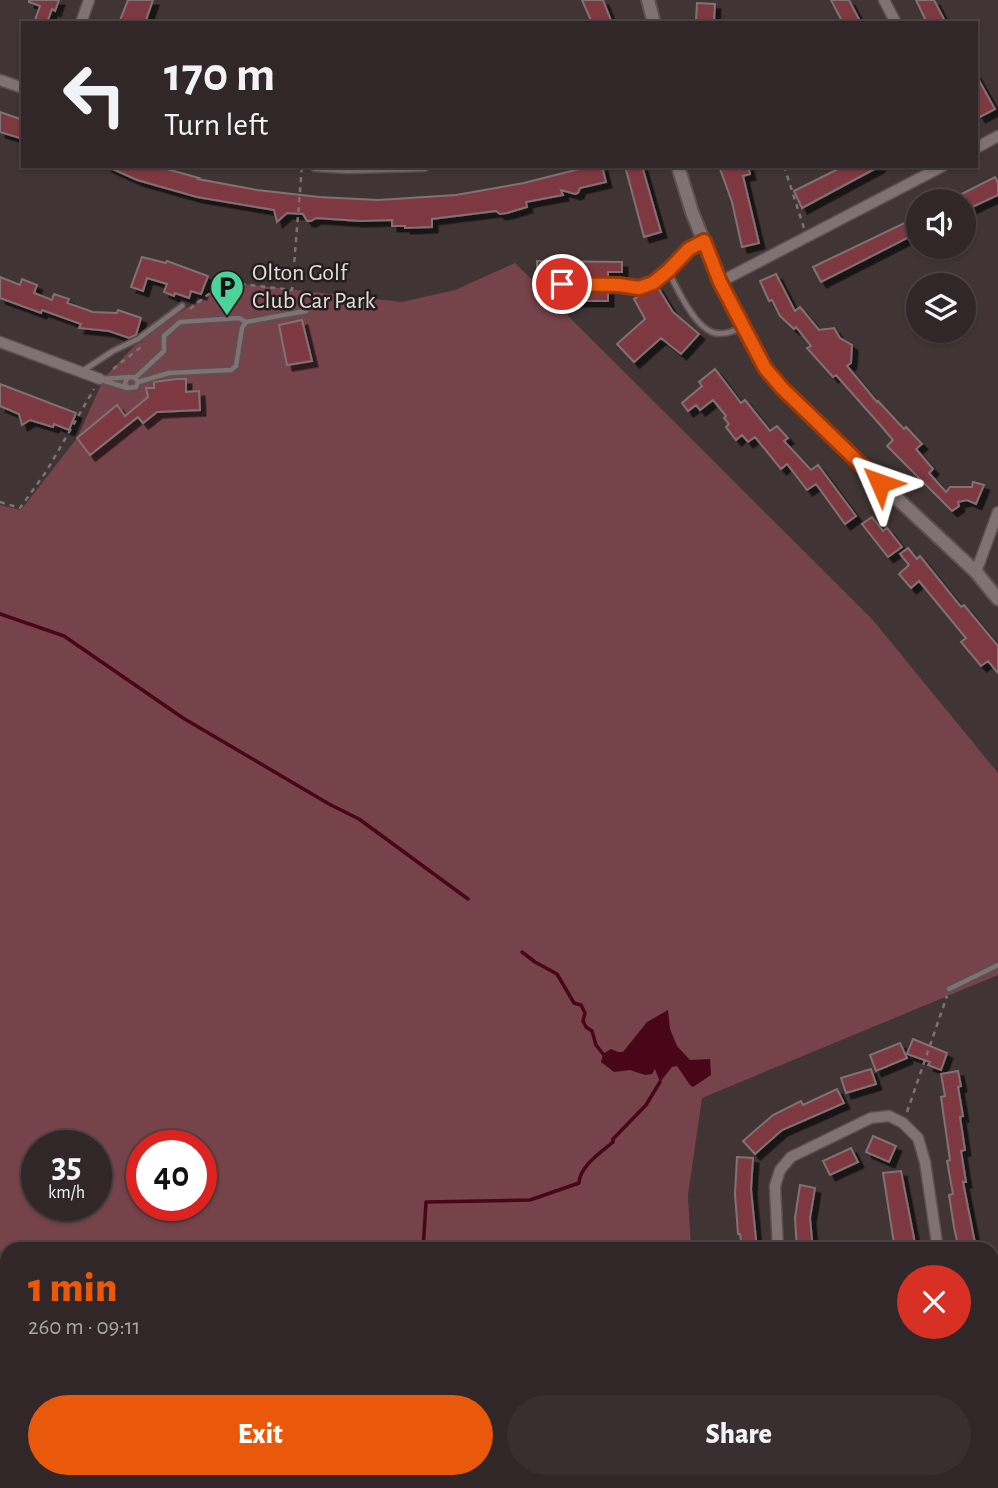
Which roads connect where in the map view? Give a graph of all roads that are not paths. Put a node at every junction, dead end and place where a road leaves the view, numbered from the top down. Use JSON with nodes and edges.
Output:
{"nodes":[{"id":1,"x":89,"y":0,"type":"edge"},
{"id":2,"x":648,"y":0,"type":"edge"},
{"id":3,"x":884,"y":0,"type":"edge"},
{"id":4,"x":82,"y":21,"type":"edge"},
{"id":5,"x":653,"y":21,"type":"edge"},
{"id":6,"x":895,"y":21,"type":"edge"},
{"id":7,"x":0,"y":80,"type":"edge"},
{"id":8,"x":21,"y":87,"type":"edge"},
{"id":9,"x":998,"y":136,"type":"edge"},
{"id":10,"x":978,"y":147,"type":"edge"},
{"id":11,"x":679,"y":168,"type":"edge"},
{"id":12,"x":939,"y":168,"type":"edge"},
{"id":13,"x":704,"y":241,"type":"junction"},
{"id":14,"x":668,"y":271,"type":"junction"},
{"id":15,"x":720,"y":282,"type":"junction"},
{"id":16,"x":562,"y":284,"type":"dead end"},
{"id":17,"x":182,"y":306,"type":"dead end"},
{"id":18,"x":306,"y":311,"type":"dead end"},
{"id":19,"x":246,"y":322,"type":"junction"},
{"id":20,"x":744,"y":327,"type":"junction"},
{"id":21,"x":0,"y":342,"type":"edge"},
{"id":22,"x":80,"y":372,"type":"junction"},
{"id":23,"x":100,"y":379,"type":"junction"},
{"id":24,"x":127,"y":379,"type":"junction"},
{"id":25,"x":136,"y":380,"type":"junction"},
{"id":26,"x":128,"y":388,"type":"junction"},
{"id":27,"x":998,"y":512,"type":"edge"},
{"id":28,"x":976,"y":572,"type":"junction"},
{"id":29,"x":998,"y":598,"type":"edge"},
{"id":30,"x":998,"y":965,"type":"edge"},
{"id":31,"x":950,"y":989,"type":"road end"},
{"id":32,"x":778,"y":1242,"type":"edge"},
{"id":33,"x":937,"y":1242,"type":"edge"}],
"edges":[{"from":1,"to":4,"type":"street"},
{"from":2,"to":5,"type":"street"},
{"from":3,"to":6,"type":"street"},
{"from":7,"to":8,"type":"street"},
{"from":9,"to":10,"type":"street"},
{"from":11,"to":13,"type":"street"},
{"from":12,"to":15,"type":"street"},
{"from":13,"to":14,"type":"lane"},
{"from":13,"to":15,"type":"street"},
{"from":14,"to":16,"type":"lane"},
{"from":14,"to":20,"type":"lane"},
{"from":15,"to":20,"type":"street"},
{"from":17,"to":22,"type":"lane"},
{"from":18,"to":19,"type":"lane"},
{"from":19,"to":25,"type":"lane"},
{"from":19,"to":25,"type":"lane"},
{"from":20,"to":28,"type":"street"},
{"from":21,"to":22,"type":"street"},
{"from":22,"to":23,"type":"street"},
{"from":23,"to":24,"type":"lane"},
{"from":23,"to":26,"type":"lane"},
{"from":24,"to":25,"type":"lane"},
{"from":24,"to":26,"type":"lane"},
{"from":25,"to":26,"type":"lane"},
{"from":27,"to":28,"type":"street"},
{"from":28,"to":29,"type":"street"},
{"from":30,"to":31,"type":"lane"},
{"from":32,"to":33,"type":"street"}]}
